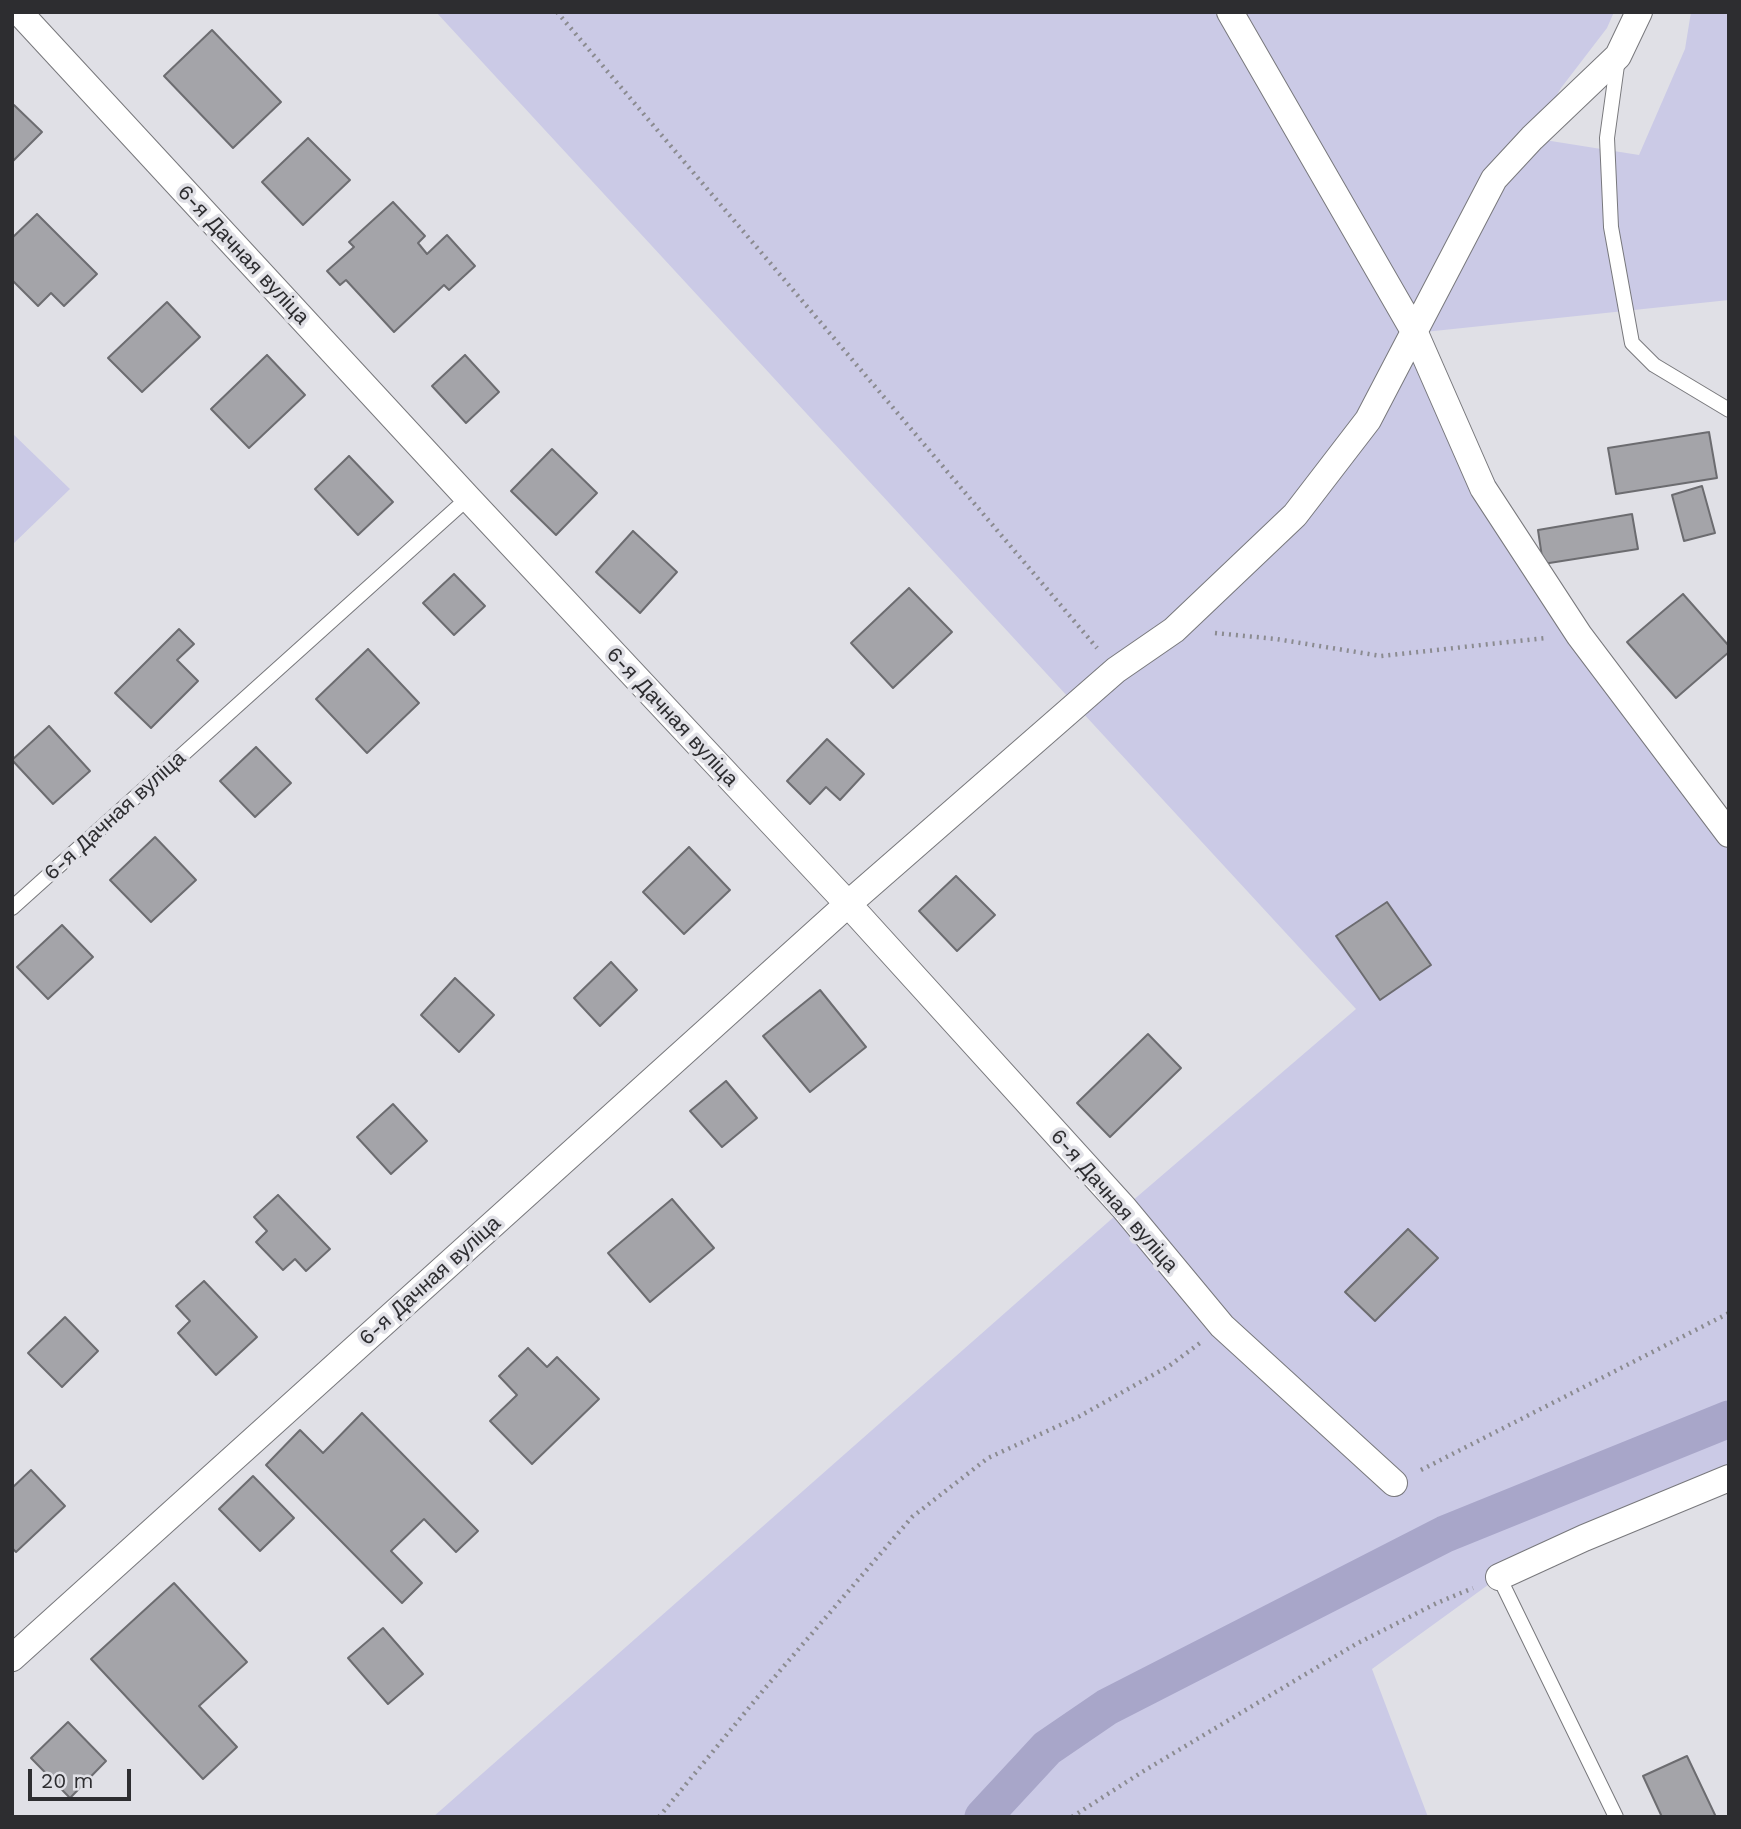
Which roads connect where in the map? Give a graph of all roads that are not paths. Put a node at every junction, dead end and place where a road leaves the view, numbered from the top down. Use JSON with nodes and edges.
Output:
{"nodes":[{"id":1,"x":19,"y":12,"type":"edge"},
{"id":2,"x":1230,"y":12,"type":"edge"},
{"id":3,"x":1639,"y":12,"type":"edge"},
{"id":4,"x":1618,"y":56,"type":"junction"},
{"id":5,"x":1415,"y":333,"type":"junction"},
{"id":6,"x":1729,"y":410,"type":"edge"},
{"id":7,"x":468,"y":498,"type":"junction"},
{"id":8,"x":1729,"y":834,"type":"edge"},
{"id":9,"x":848,"y":904,"type":"junction"},
{"id":10,"x":12,"y":908,"type":"edge"},
{"id":11,"x":1729,"y":1478,"type":"edge"},
{"id":12,"x":1395,"y":1483,"type":"road end"},
{"id":13,"x":1499,"y":1577,"type":"joint"},
{"id":14,"x":12,"y":1658,"type":"edge"},
{"id":15,"x":1616,"y":1817,"type":"edge"}],
"edges":[{"from":1,"to":7,"type":"street","name":"6-я Дачная вуліца"},
{"from":2,"to":5,"type":"street"},
{"from":3,"to":4,"type":"street"},
{"from":4,"to":5,"type":"street"},
{"from":4,"to":6,"type":"lane"},
{"from":5,"to":8,"type":"street"},
{"from":5,"to":9,"type":"street"},
{"from":7,"to":9,"type":"street","name":"6-я Дачная вуліца"},
{"from":7,"to":10,"type":"lane","name":"6-я Дачная вуліца"},
{"from":9,"to":12,"type":"street","name":"6-я Дачная вуліца"},
{"from":9,"to":14,"type":"street","name":"6-я Дачная вуліца"},
{"from":11,"to":13,"type":"street"},
{"from":13,"to":15,"type":"lane"}]}
